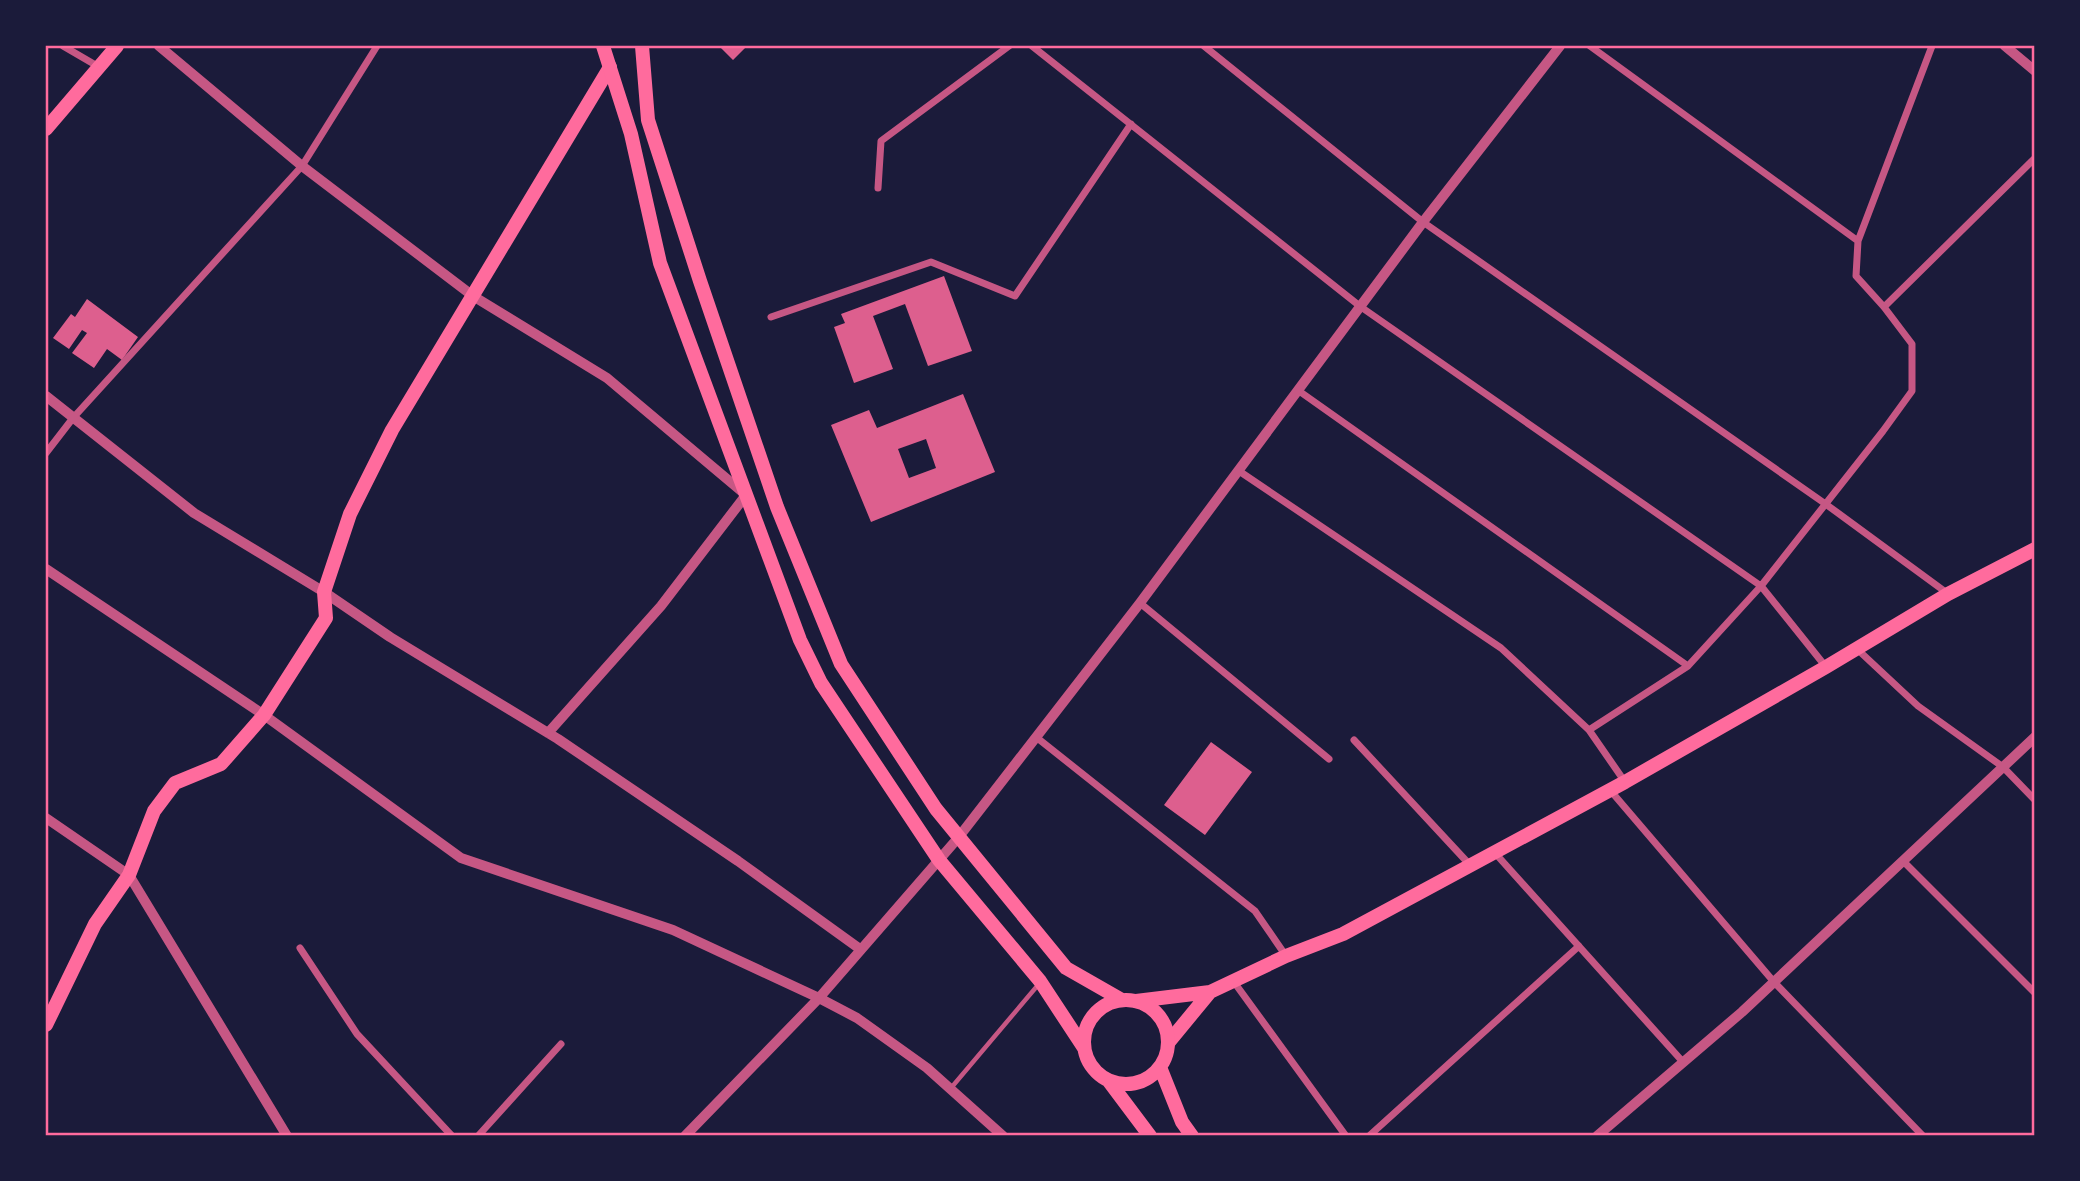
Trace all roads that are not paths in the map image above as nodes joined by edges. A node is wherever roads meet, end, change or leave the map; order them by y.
1 (63, 46) edge
2 (117, 46) edge
3 (159, 46) edge
4 (377, 46) edge
5 (603, 46) edge
6 (642, 46) edge
7 (1009, 46) edge
8 (1032, 46) edge
9 (1205, 46) edge
10 (1560, 46) edge
11 (1590, 46) edge
12 (1932, 46) edge
13 (2005, 46) edge
14 (610, 66) junction
15 (99, 67) junction
16 (2035, 71) edge
17 (1131, 124) junction
18 (46, 129) edge
19 (2035, 158) edge
20 (302, 166) junction
21 (878, 188) dead end
22 (1423, 222) junction
23 (1858, 241) junction
24 (473, 296) junction
25 (1361, 307) junction
26 (1884, 307) junction
27 (771, 317) dead end
28 (1299, 391) junction
29 (46, 396) edge
30 (74, 418) junction
31 (46, 453) edge
32 (1239, 471) junction
33 (746, 495) junction
34 (1827, 505) junction
35 (2035, 548) edge
36 (46, 569) edge
37 (1761, 586) junction
38 (324, 592) junction
39 (1948, 594) junction
40 (1140, 603) junction
41 (1856, 649) junction
42 (1688, 666) junction
43 (1826, 667) junction
44 (264, 715) junction
45 (1589, 730) junction
46 (548, 733) junction
47 (1036, 737) junction
48 (2035, 737) edge
49 (1354, 740) dead end
50 (1329, 760) dead end
51 (2003, 768) junction
52 (1625, 782) junction
53 (1609, 790) junction
54 (2035, 800) edge
55 (46, 818) edge
56 (958, 838) junction
57 (1494, 852) junction
58 (939, 860) junction
59 (1902, 861) junction
60 (1470, 865) junction
61 (129, 875) junction
62 (1578, 946) junction
63 (300, 948) dead end
64 (860, 949) junction
65 (1286, 956) junction
66 (1040, 981) junction
67 (1234, 982) junction
68 (1774, 982) junction
69 (1210, 992) junction
70 (2035, 993) edge
71 (819, 998) junction
72 (1129, 1001) junction
73 (46, 1025) edge
74 (1168, 1043) junction
75 (561, 1044) dead end
76 (1084, 1048) junction
77 (1683, 1062) junction
78 (1160, 1067) junction
79 (1108, 1080) junction
80 (950, 1090) junction
81 (286, 1136) edge
82 (452, 1136) edge
83 (478, 1136) edge
84 (685, 1136) edge
85 (1003, 1136) edge
86 (1150, 1136) edge
87 (1192, 1136) edge
88 (1346, 1136) edge
89 (1369, 1136) edge
90 (1597, 1136) edge
91 (1923, 1136) edge

1 - 15 street
2 - 15 main road
3 - 20 street
4 - 20 street
5 - 14 main road
6 - 56 main road
7 - 21 street
8 - 17 street
9 - 22 street
10 - 22 street
11 - 23 street
12 - 23 street
13 - 16 street
14 - 24 main road
14 - 33 main road
15 - 18 main road
17 - 25 street
17 - 27 street
19 - 26 street
20 - 24 street
20 - 30 street
22 - 25 street
22 - 34 street
23 - 26 street
24 - 33 street
24 - 38 main road
25 - 28 street
25 - 37 street
26 - 34 street
28 - 32 street
28 - 42 street
29 - 30 street
30 - 31 street
30 - 38 street
32 - 40 street
32 - 45 street
33 - 46 street
33 - 58 main road
34 - 37 street
34 - 39 street
35 - 39 main road
36 - 44 street
37 - 42 street
37 - 43 street
38 - 44 main road
38 - 46 street
39 - 41 main road
40 - 47 street
40 - 50 street
41 - 43 main road
41 - 51 street
42 - 45 street
43 - 52 main road
44 - 61 main road
44 - 71 street
45 - 52 street
46 - 64 street
47 - 56 street
47 - 65 street
48 - 51 street
49 - 60 street
51 - 54 street
51 - 59 street
52 - 53 main road
53 - 57 main road
53 - 68 street
55 - 61 street
56 - 58 street
56 - 72 main road
57 - 60 main road
57 - 62 street
58 - 64 street
58 - 66 main road
59 - 68 street
59 - 70 street
60 - 65 main road
61 - 73 main road
61 - 81 street
62 - 77 street
62 - 89 street
63 - 82 street
64 - 71 street
65 - 67 main road
66 - 76 main road
66 - 80 lane
67 - 69 main road
67 - 88 street
68 - 77 street
68 - 91 street
69 - 72 main road
69 - 74 main road
71 - 80 street
71 - 84 street
72 - 74 main road
72 - 76 main road
74 - 78 main road
75 - 83 street
76 - 79 main road
77 - 90 street
78 - 79 main road
78 - 87 main road
79 - 86 main road
80 - 85 street

